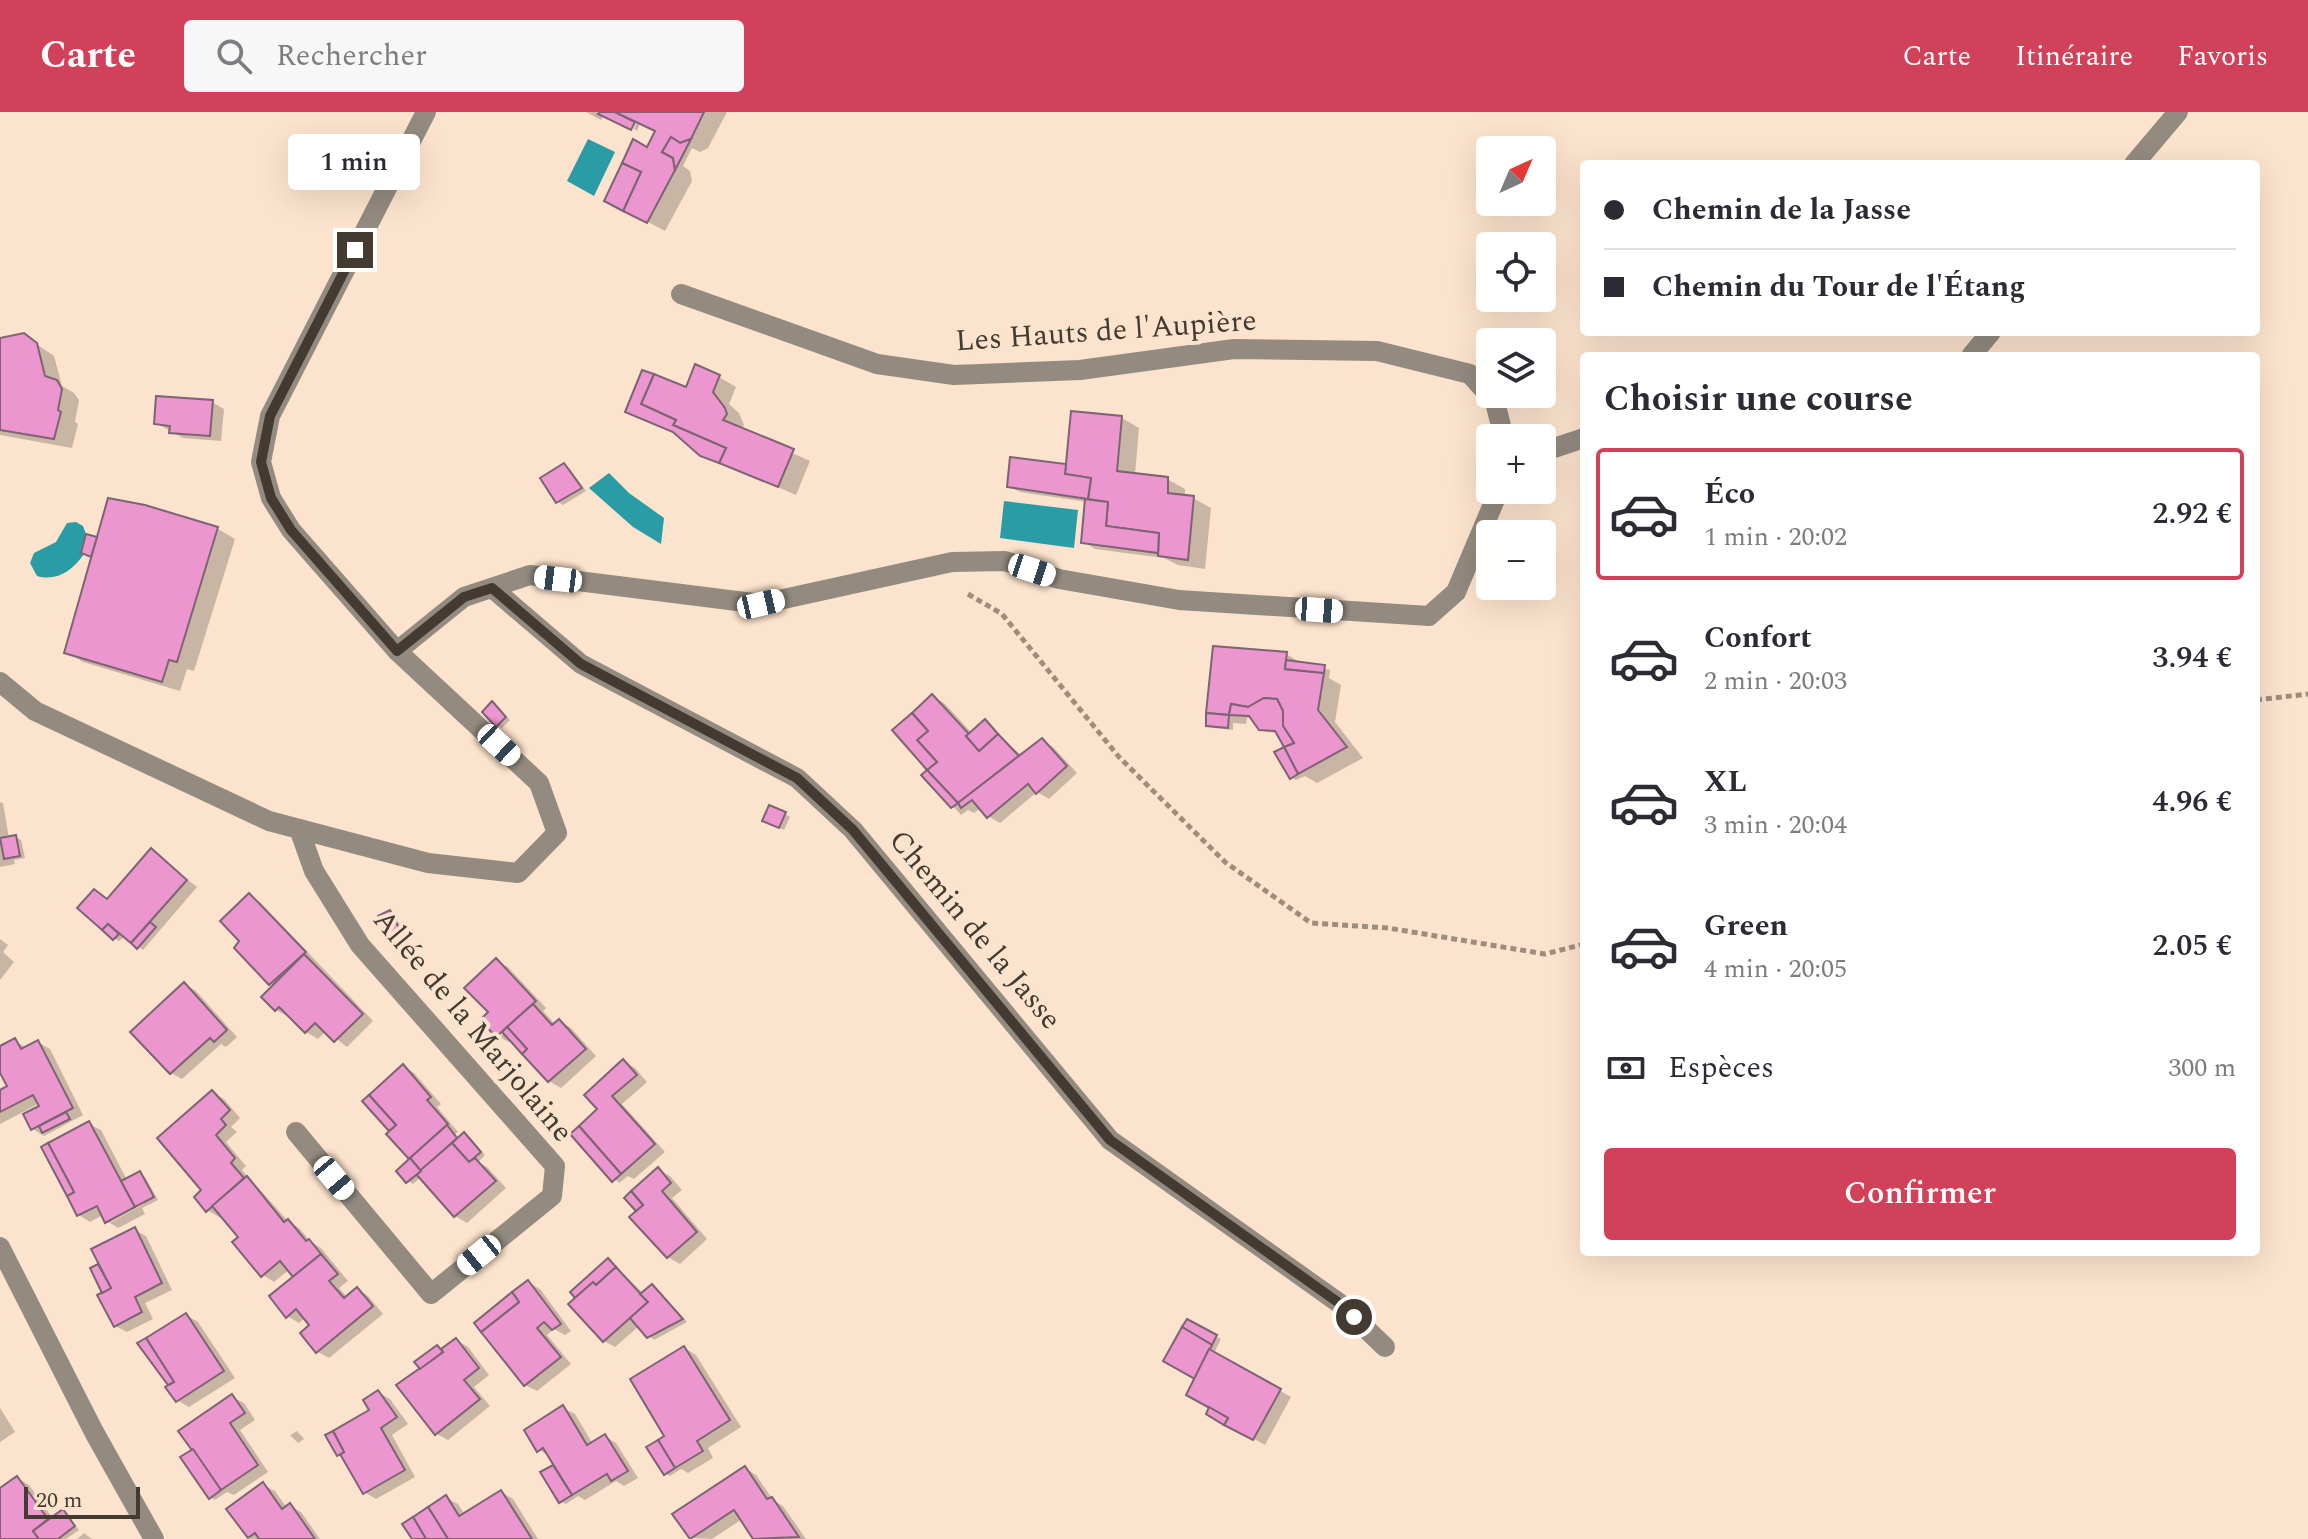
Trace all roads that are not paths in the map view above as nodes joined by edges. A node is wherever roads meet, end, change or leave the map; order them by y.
1 (426, 112) edge
2 (2178, 112) edge
3 (2137, 160) edge
4 (681, 294) dead end
5 (1988, 336) edge
6 (1974, 352) edge
7 (1500, 424) edge
8 (1580, 439) edge
9 (1556, 447) edge
10 (1493, 504) edge
11 (492, 588) junction
12 (397, 651) junction
13 (0, 682) edge
14 (299, 829) junction
15 (296, 1132) dead end
16 (0, 1247) edge
17 (1385, 1347) dead end
18 (154, 1539) edge

1 - 12 street
2 - 3 street
4 - 7 street, Les Hauts de l'Aupière
5 - 6 street
8 - 9 street
10 - 11 street
11 - 12 street
11 - 17 street, Chemin de la Jasse
12 - 14 street
13 - 14 street
14 - 15 street, Allée de la Marjolaine
16 - 18 street

